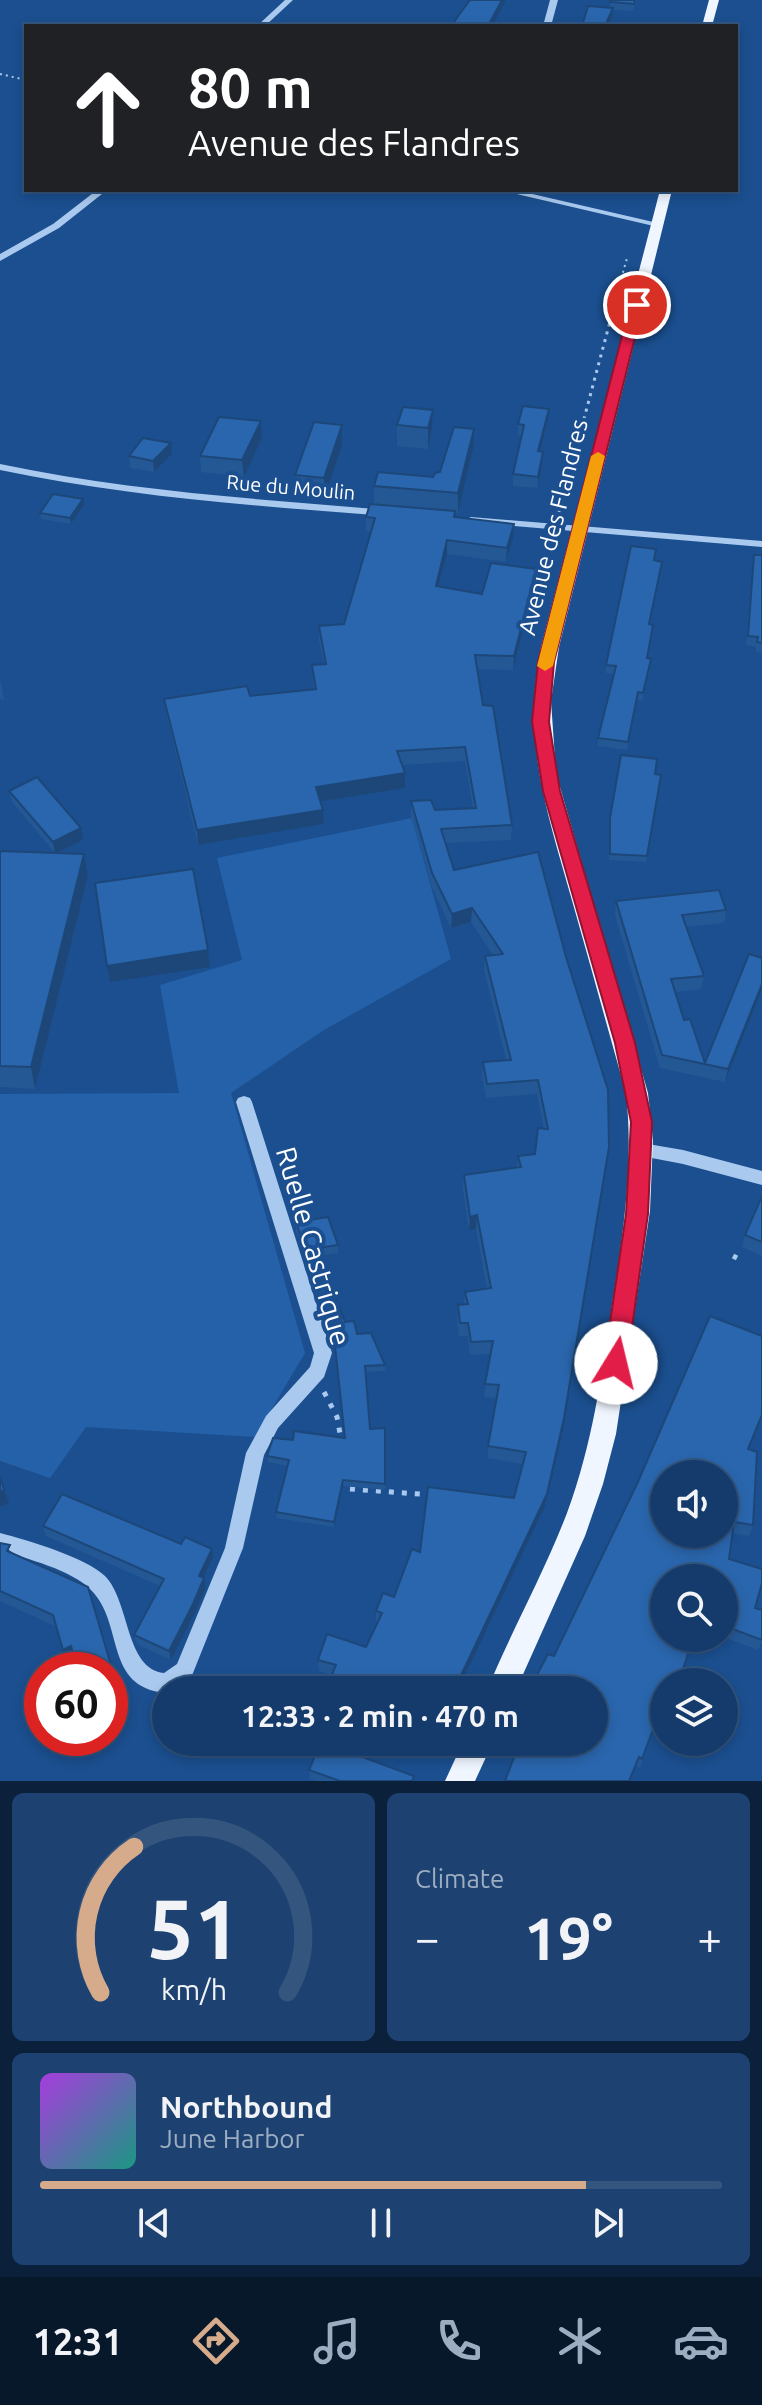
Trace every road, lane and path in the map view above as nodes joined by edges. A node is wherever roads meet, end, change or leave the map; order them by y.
1 (289, 0) edge
2 (554, 0) edge
3 (714, 0) edge
4 (263, 24) edge
5 (548, 24) edge
6 (708, 24) edge
7 (0, 74) edge
8 (24, 80) edge
9 (100, 192) edge
10 (512, 192) edge
11 (666, 192) edge
12 (638, 221) junction
13 (658, 224) junction
14 (0, 258) edge
15 (0, 467) edge
16 (404, 514) edge
17 (465, 519) edge
18 (556, 527) junction
19 (580, 529) junction
20 (762, 544) edge
21 (244, 1102) dead end
22 (642, 1150) junction
23 (762, 1178) edge
24 (314, 1376) junction
25 (341, 1440) edge
26 (336, 1472) edge
27 (436, 1496) edge
28 (0, 1542) edge
29 (507, 1676) edge
30 (472, 1756) edge
31 (460, 1781) edge

1 - 4 street
2 - 5 street
3 - 6 main road
7 - 8 path
9 - 14 street
10 - 12 street
11 - 13 main road, Avenue des Flandres
12 - 13 street
12 - 18 path
13 - 19 main road, Avenue des Flandres
15 - 16 street, Rue du Moulin
17 - 18 street
18 - 19 street
19 - 20 street
19 - 22 main road, Avenue des Flandres
21 - 24 street, Ruelle Castrique
22 - 23 street
22 - 29 main road, Avenue des Flandres
24 - 25 path, Ruelle Castrique
24 - 28 street
26 - 27 path
30 - 31 main road

